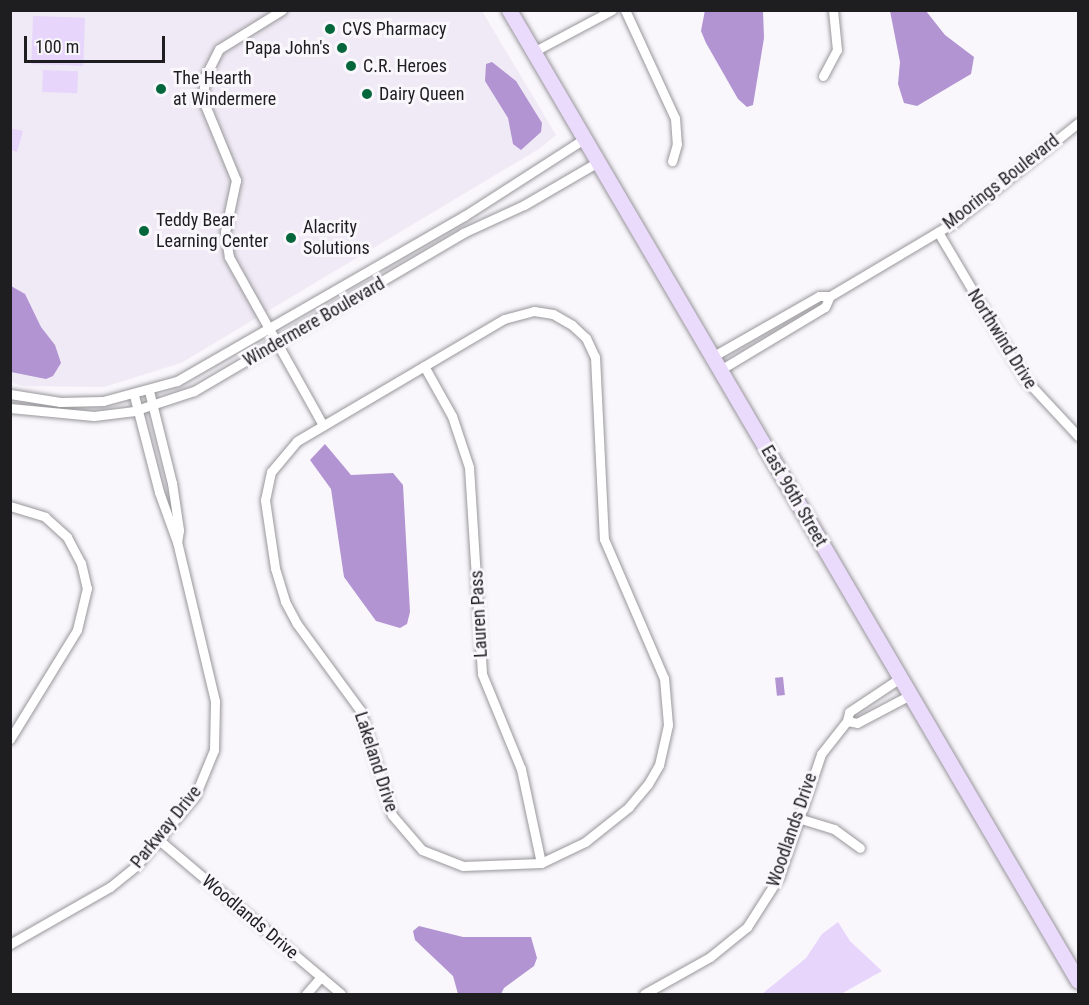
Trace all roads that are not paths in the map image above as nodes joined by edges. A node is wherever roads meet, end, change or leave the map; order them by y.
1 (282, 10) edge
2 (509, 10) edge
3 (612, 10) edge
4 (625, 10) edge
5 (833, 10) edge
6 (533, 52) junction
7 (823, 76) dead end
8 (1078, 123) edge
9 (584, 139) junction
10 (672, 160) dead end
11 (597, 162) junction
12 (938, 232) junction
13 (830, 296) junction
14 (269, 331) junction
15 (276, 344) junction
16 (716, 363) junction
17 (424, 366) junction
18 (149, 392) junction
19 (10, 394) edge
20 (134, 395) junction
21 (153, 406) junction
22 (10, 408) edge
23 (138, 410) junction
24 (323, 425) junction
25 (1078, 436) edge
26 (10, 506) edge
27 (177, 542) junction
28 (900, 678) junction
29 (910, 695) junction
30 (847, 721) junction
31 (10, 739) edge
32 (798, 818) junction
33 (159, 840) junction
34 (860, 848) dead end
35 (541, 863) junction
36 (10, 944) edge
37 (321, 977) junction
38 (1078, 981) edge
39 (306, 994) edge
40 (341, 994) edge
41 (644, 994) edge

1 - 14 street
2 - 6 main road, East 96th Street
3 - 6 street
4 - 10 street
5 - 7 street
6 - 9 main road, East 96th Street
8 - 12 street, Moorings Boulevard
9 - 11 main road, East 96th Street
9 - 14 street, Windermere Boulevard
11 - 15 street, Windermere Boulevard
11 - 16 main road, East 96th Street
12 - 13 street, Moorings Boulevard
12 - 25 street, Northwind Drive
13 - 16 street, Moorings Boulevard
13 - 16 street, Moorings Boulevard
14 - 15 street
14 - 18 street, Windermere Boulevard
15 - 21 street, Windermere Boulevard
15 - 24 street
16 - 28 main road, East 96th Street
17 - 24 street, Lakeland Drive
17 - 35 street, Lauren Pass
17 - 35 street, Lakeland Drive
18 - 20 street, Windermere Boulevard
18 - 21 street, Parkway Drive
19 - 20 street, Windermere Boulevard
20 - 23 street, Parkway Drive
21 - 23 street, Windermere Boulevard
21 - 27 street, Parkway Drive
22 - 23 street, Windermere Boulevard
23 - 27 street, Parkway Drive
24 - 35 street, Lakeland Drive
26 - 31 street
27 - 33 street, Parkway Drive
28 - 29 main road, East 96th Street
28 - 30 street, Woodlands Drive
29 - 30 street
29 - 38 main road, East 96th Street
30 - 32 street, Woodlands Drive
32 - 34 street
32 - 41 street, Woodlands Drive
33 - 36 street, Parkway Drive
33 - 37 street, Woodlands Drive
37 - 39 street
37 - 40 street, Woodlands Drive

